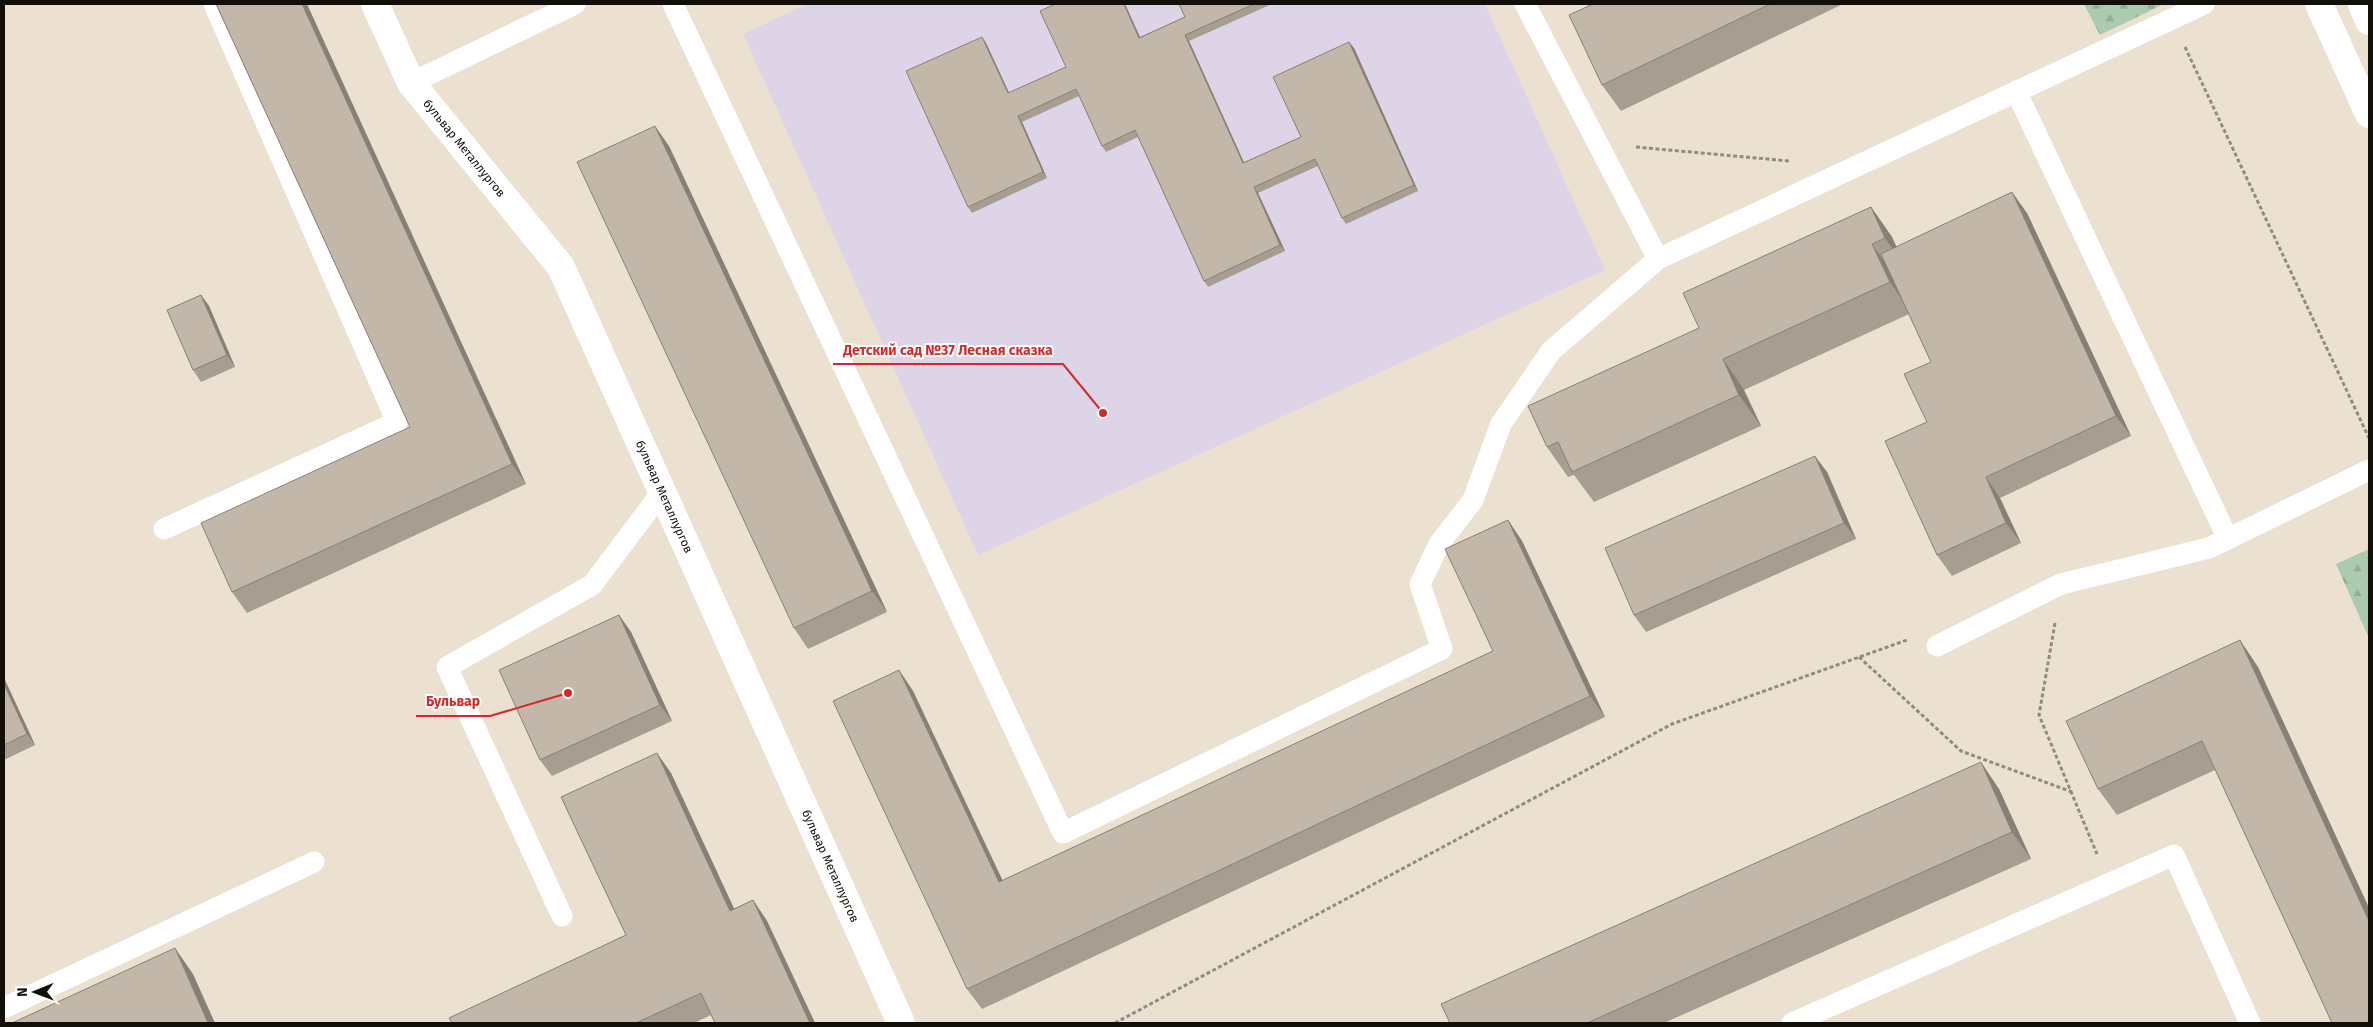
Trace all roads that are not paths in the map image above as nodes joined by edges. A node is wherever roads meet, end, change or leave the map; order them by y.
1 (214, 4) edge
2 (375, 4) edge
3 (575, 4) edge
4 (673, 4) edge
5 (1525, 4) edge
6 (2204, 4) edge
7 (2319, 4) edge
8 (2362, 4) edge
9 (2369, 20) edge
10 (411, 83) junction
11 (2016, 91) junction
12 (2369, 114) edge
13 (1658, 259) junction
14 (2369, 470) edge
15 (662, 492) junction
16 (164, 529) dead end
17 (2228, 539) junction
18 (1937, 646) dead end
19 (314, 862) dead end
20 (562, 916) dead end
21 (4, 1008) edge
22 (901, 1023) edge
23 (1792, 1023) edge
24 (2250, 1023) edge

1 - 16 lane
2 - 10 street, бульвар Металлургов
3 - 10 lane
4 - 13 lane
5 - 13 lane
6 - 11 lane
7 - 12 street
8 - 9 street
10 - 15 street, бульвар Металлургов
11 - 13 lane
11 - 17 lane
14 - 17 lane
15 - 20 lane
15 - 22 street, бульвар Металлургов
17 - 18 lane
19 - 21 lane
23 - 24 lane

